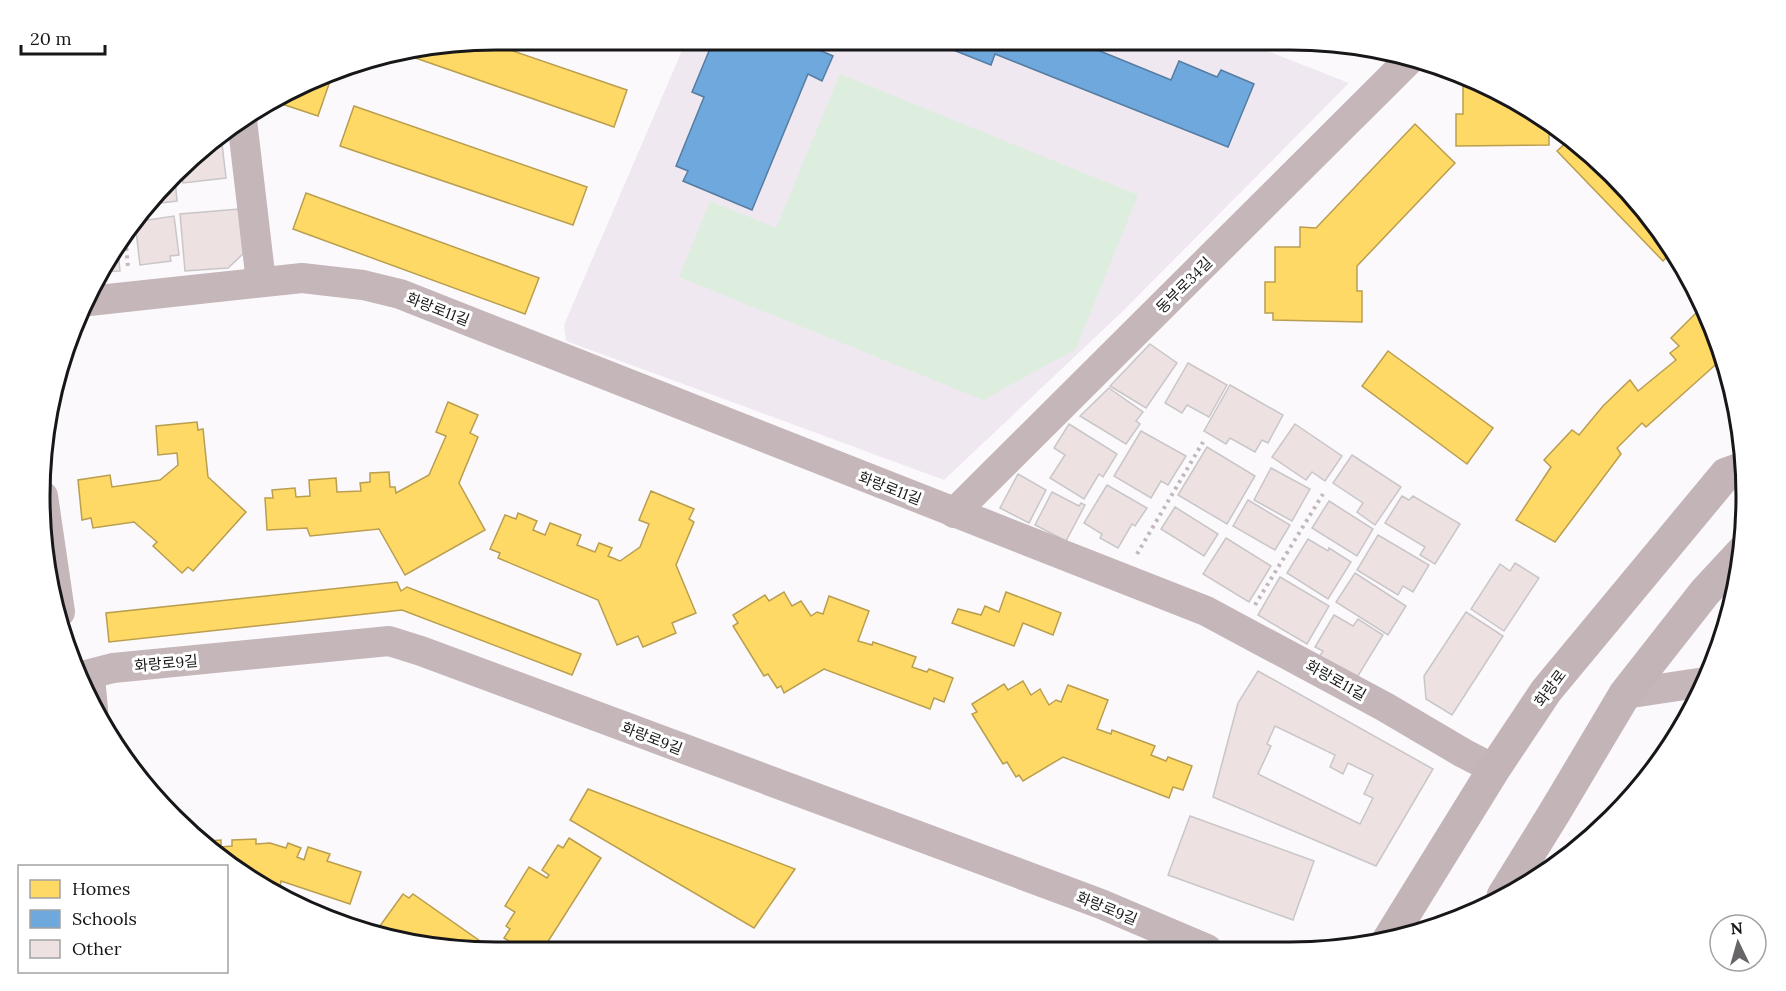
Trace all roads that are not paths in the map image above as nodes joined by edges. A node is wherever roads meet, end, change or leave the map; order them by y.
1 (1404, 65) edge
2 (243, 129) edge
3 (261, 282) junction
4 (93, 301) edge
5 (1736, 470) edge
6 (954, 513) junction
7 (1731, 564) edge
8 (88, 674) edge
9 (1695, 683) edge
10 (1625, 694) junction
11 (1494, 769) junction
12 (1510, 884) edge
13 (1395, 929) edge
14 (1191, 942) edge

1 - 6 street, 동부로34길
2 - 3 street
3 - 4 street, 화랑로11길
3 - 6 street, 화랑로11길
5 - 11 main road, 화랑로
6 - 11 street, 화랑로11길
7 - 10 main road
8 - 14 street, 화랑로9길
9 - 10 street
10 - 12 main road
11 - 13 main road, 화랑로

